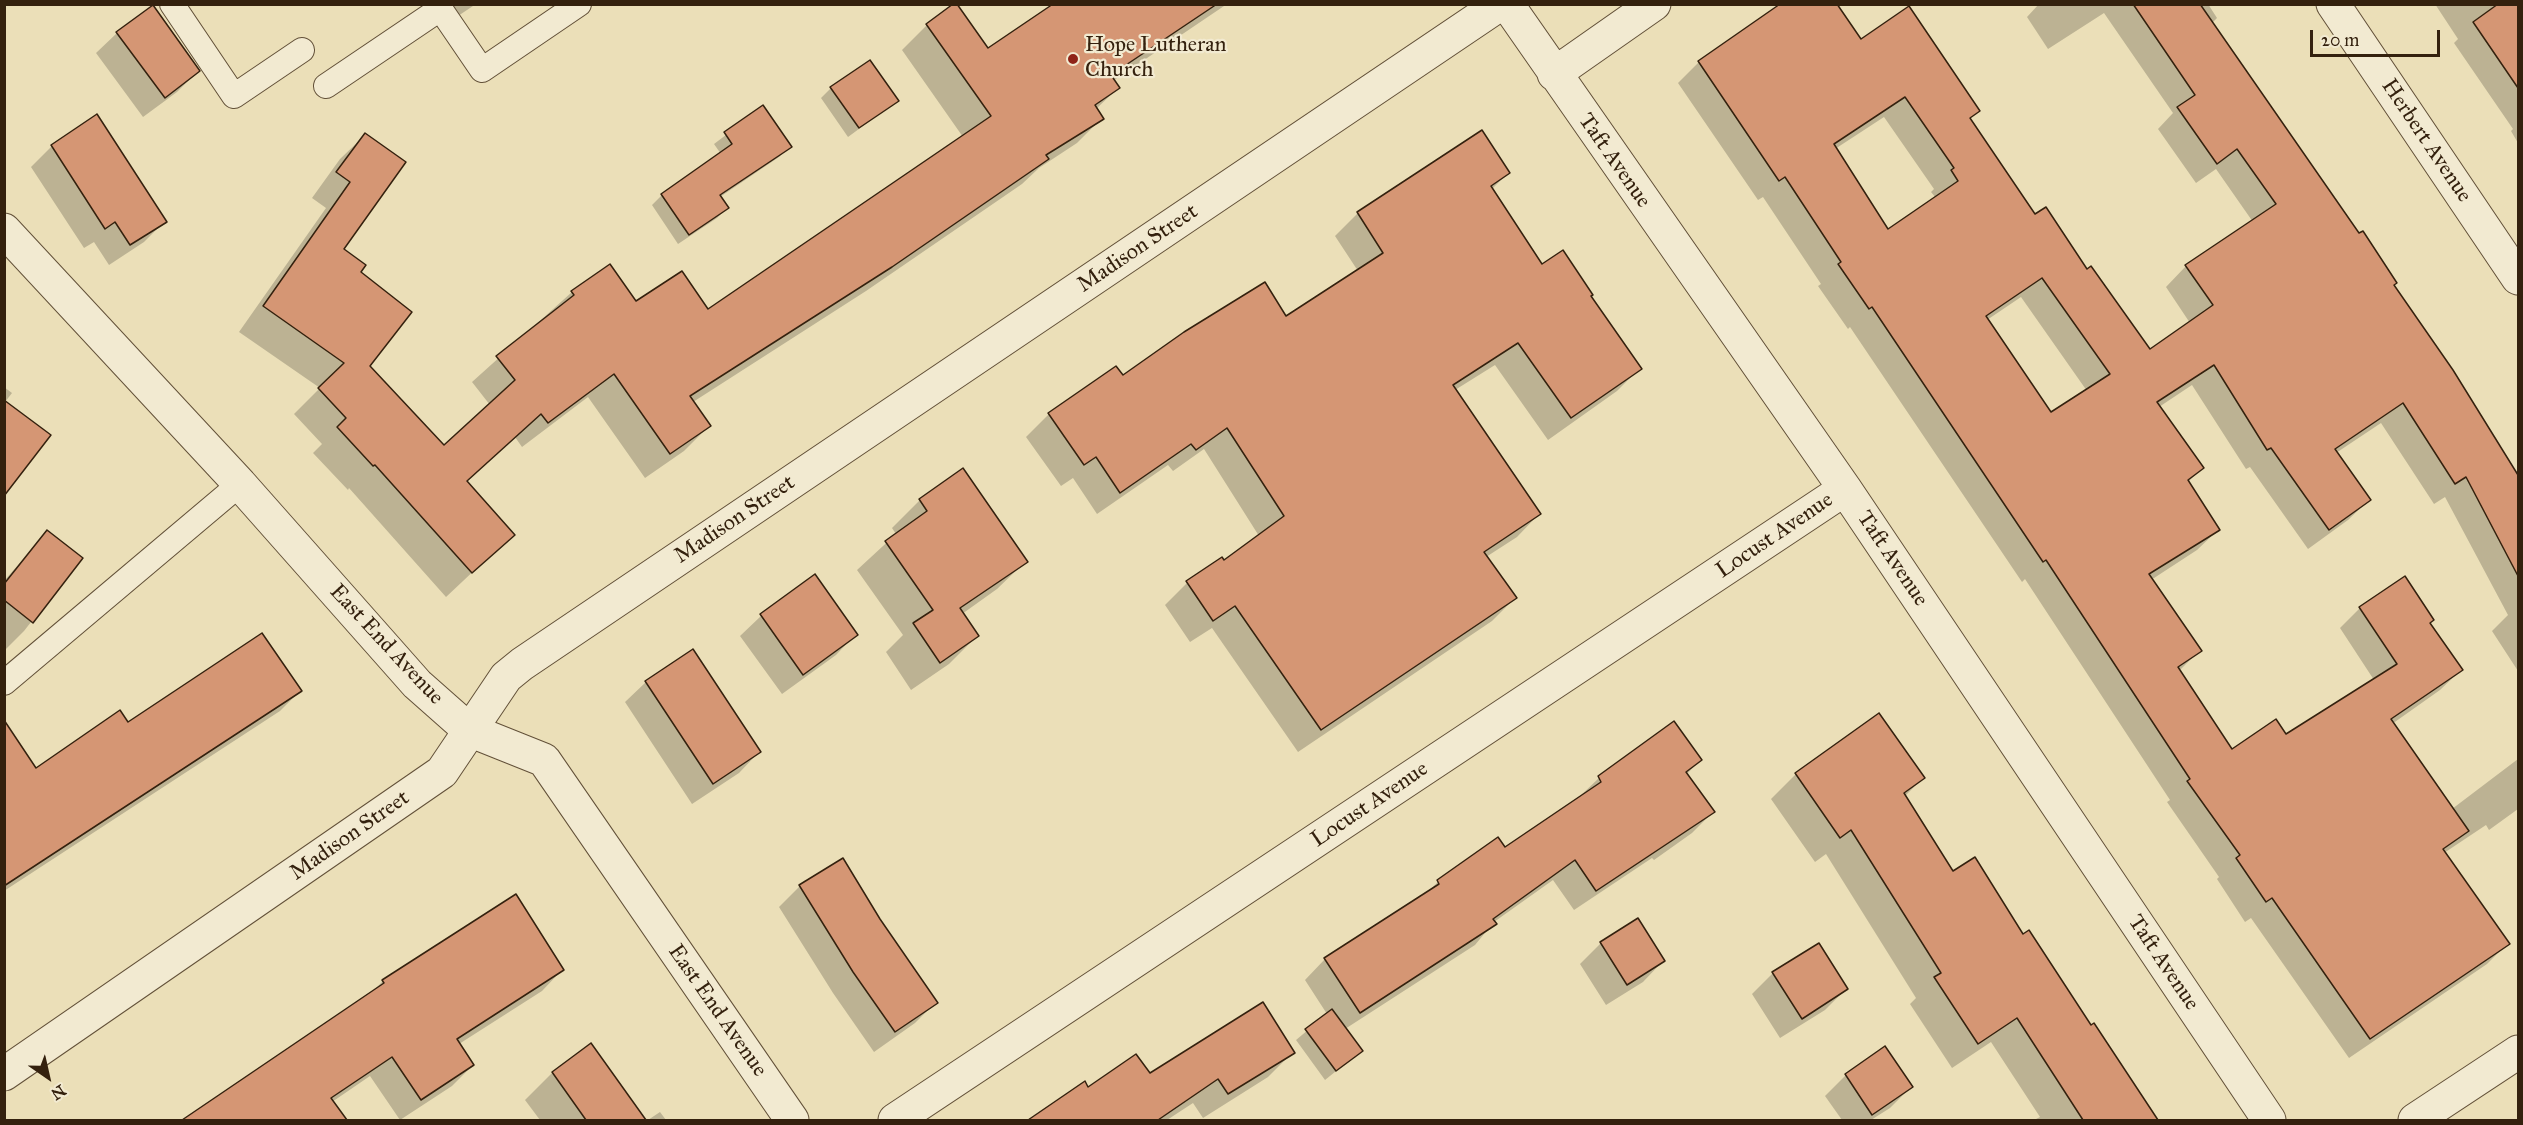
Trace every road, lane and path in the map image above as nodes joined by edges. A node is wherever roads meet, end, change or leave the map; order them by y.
1 (172, 4) edge
2 (579, 4) edge
3 (1500, 4) edge
4 (1507, 4) edge
5 (1654, 4) edge
6 (2333, 4) edge
7 (439, 7) edge
8 (302, 50) dead end
9 (1554, 74) junction
10 (326, 86) dead end
11 (4, 230) edge
12 (2518, 279) edge
13 (240, 484) junction
14 (1845, 489) junction
15 (4, 683) edge
16 (469, 730) junction
17 (2518, 1052) edge
18 (4, 1074) edge
19 (792, 1120) edge
20 (895, 1120) edge
21 (2269, 1120) edge
22 (2415, 1120) edge

1 - 8 lane
2 - 7 lane
3 - 16 street, Madison Street
4 - 9 street, Taft Avenue
5 - 9 street
6 - 12 street, Herbert Avenue
7 - 10 lane
9 - 14 street, Taft Avenue
11 - 13 street, East End Avenue
13 - 15 lane
13 - 16 street, East End Avenue
14 - 20 street, Locust Avenue
14 - 21 street, Taft Avenue
16 - 18 street, Madison Street
16 - 19 street, East End Avenue
17 - 22 street

